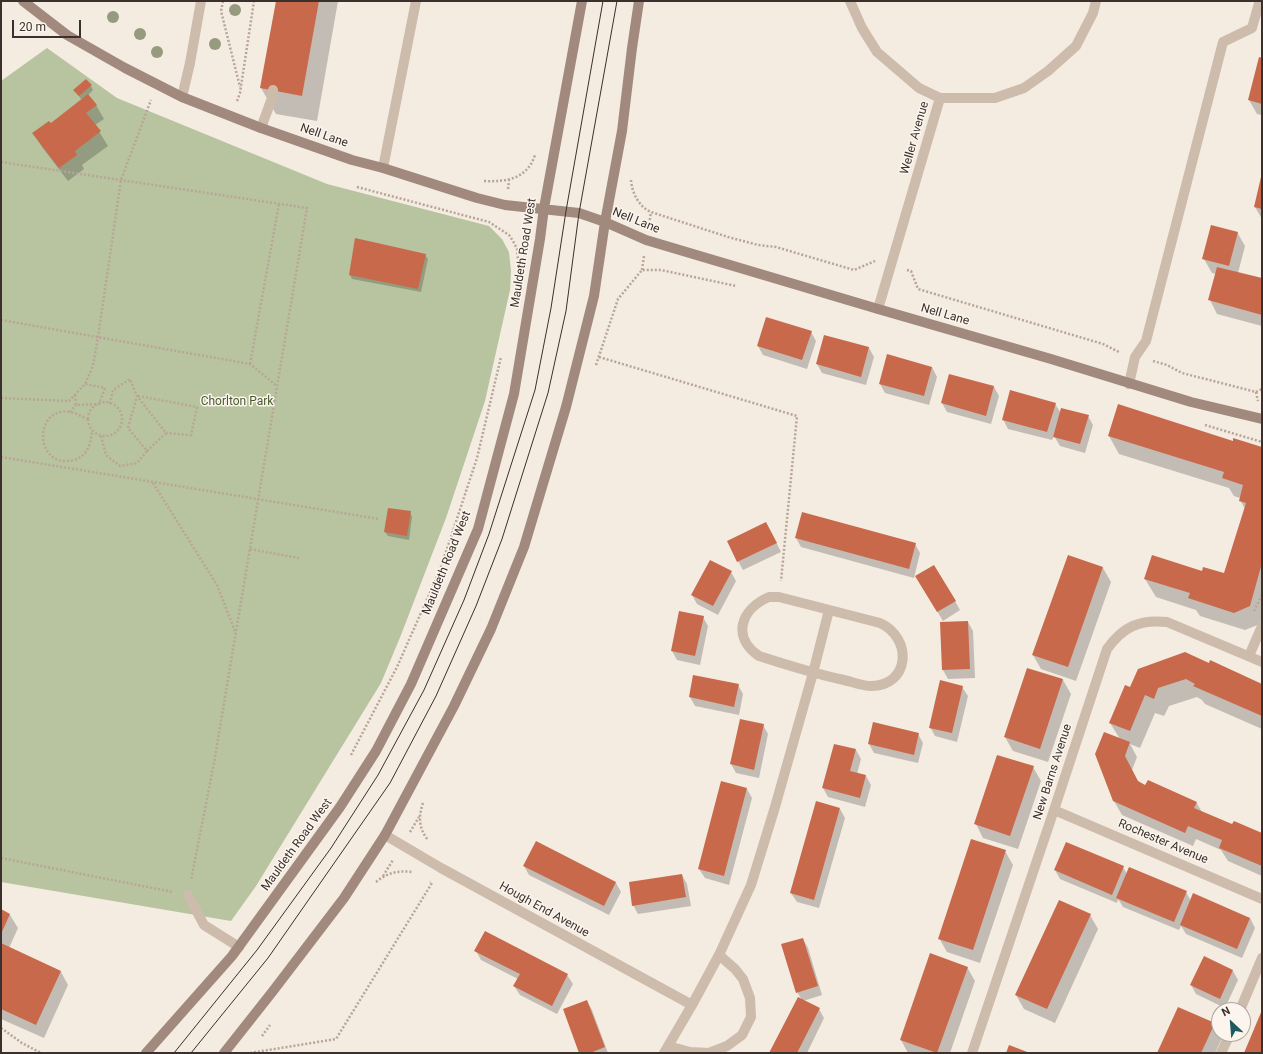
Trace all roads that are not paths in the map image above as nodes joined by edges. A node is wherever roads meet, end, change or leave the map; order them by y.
1 (23, 1) edge
2 (201, 1) edge
3 (416, 1) edge
4 (582, 1) edge
5 (639, 1) edge
6 (850, 1) edge
7 (1096, 1) edge
8 (1259, 3) dead end
9 (273, 90) dead end
10 (182, 97) junction
11 (940, 98) junction
12 (261, 128) junction
13 (384, 168) junction
14 (544, 208) junction
15 (605, 222) junction
16 (878, 309) junction
17 (1129, 384) junction
18 (1262, 419) edge
19 (829, 610) junction
20 (1262, 626) edge
21 (1249, 656) junction
22 (1262, 662) edge
23 (813, 673) junction
24 (1054, 810) junction
25 (385, 835) junction
26 (188, 895) road end
27 (1262, 899) edge
28 (239, 947) junction
29 (719, 955) junction
30 (1262, 958) edge
31 (1243, 1002) edge
32 (692, 1005) junction
33 (1226, 1042) edge
34 (666, 1049) edge
35 (146, 1053) edge
36 (224, 1053) edge
37 (972, 1053) edge
38 (1221, 1053) edge

1 - 10 street, Nell Lane
2 - 10 street
3 - 13 street
4 - 14 street, Mauldeth Road West
5 - 15 street
6 - 11 street
7 - 11 street, Weller Avenue
8 - 17 street
9 - 12 street
10 - 12 street, Nell Lane
11 - 16 street, Weller Avenue
12 - 13 street, Nell Lane
13 - 14 street, Nell Lane
14 - 15 street, Nell Lane
14 - 28 street, Mauldeth Road West
15 - 16 street, Nell Lane
15 - 25 street
16 - 17 street, Nell Lane
17 - 18 street, Nell Lane
19 - 23 street
19 - 23 street
19 - 23 street
20 - 21 street
21 - 22 street, New Barns Avenue
21 - 24 street, New Barns Avenue
23 - 29 street
24 - 27 street, Rochester Avenue
24 - 37 street, New Barns Avenue
25 - 32 street, Hough End Avenue
25 - 36 street
26 - 28 street
28 - 35 street, Mauldeth Road West
29 - 32 street
29 - 34 street
30 - 31 street
32 - 34 street
33 - 38 street

